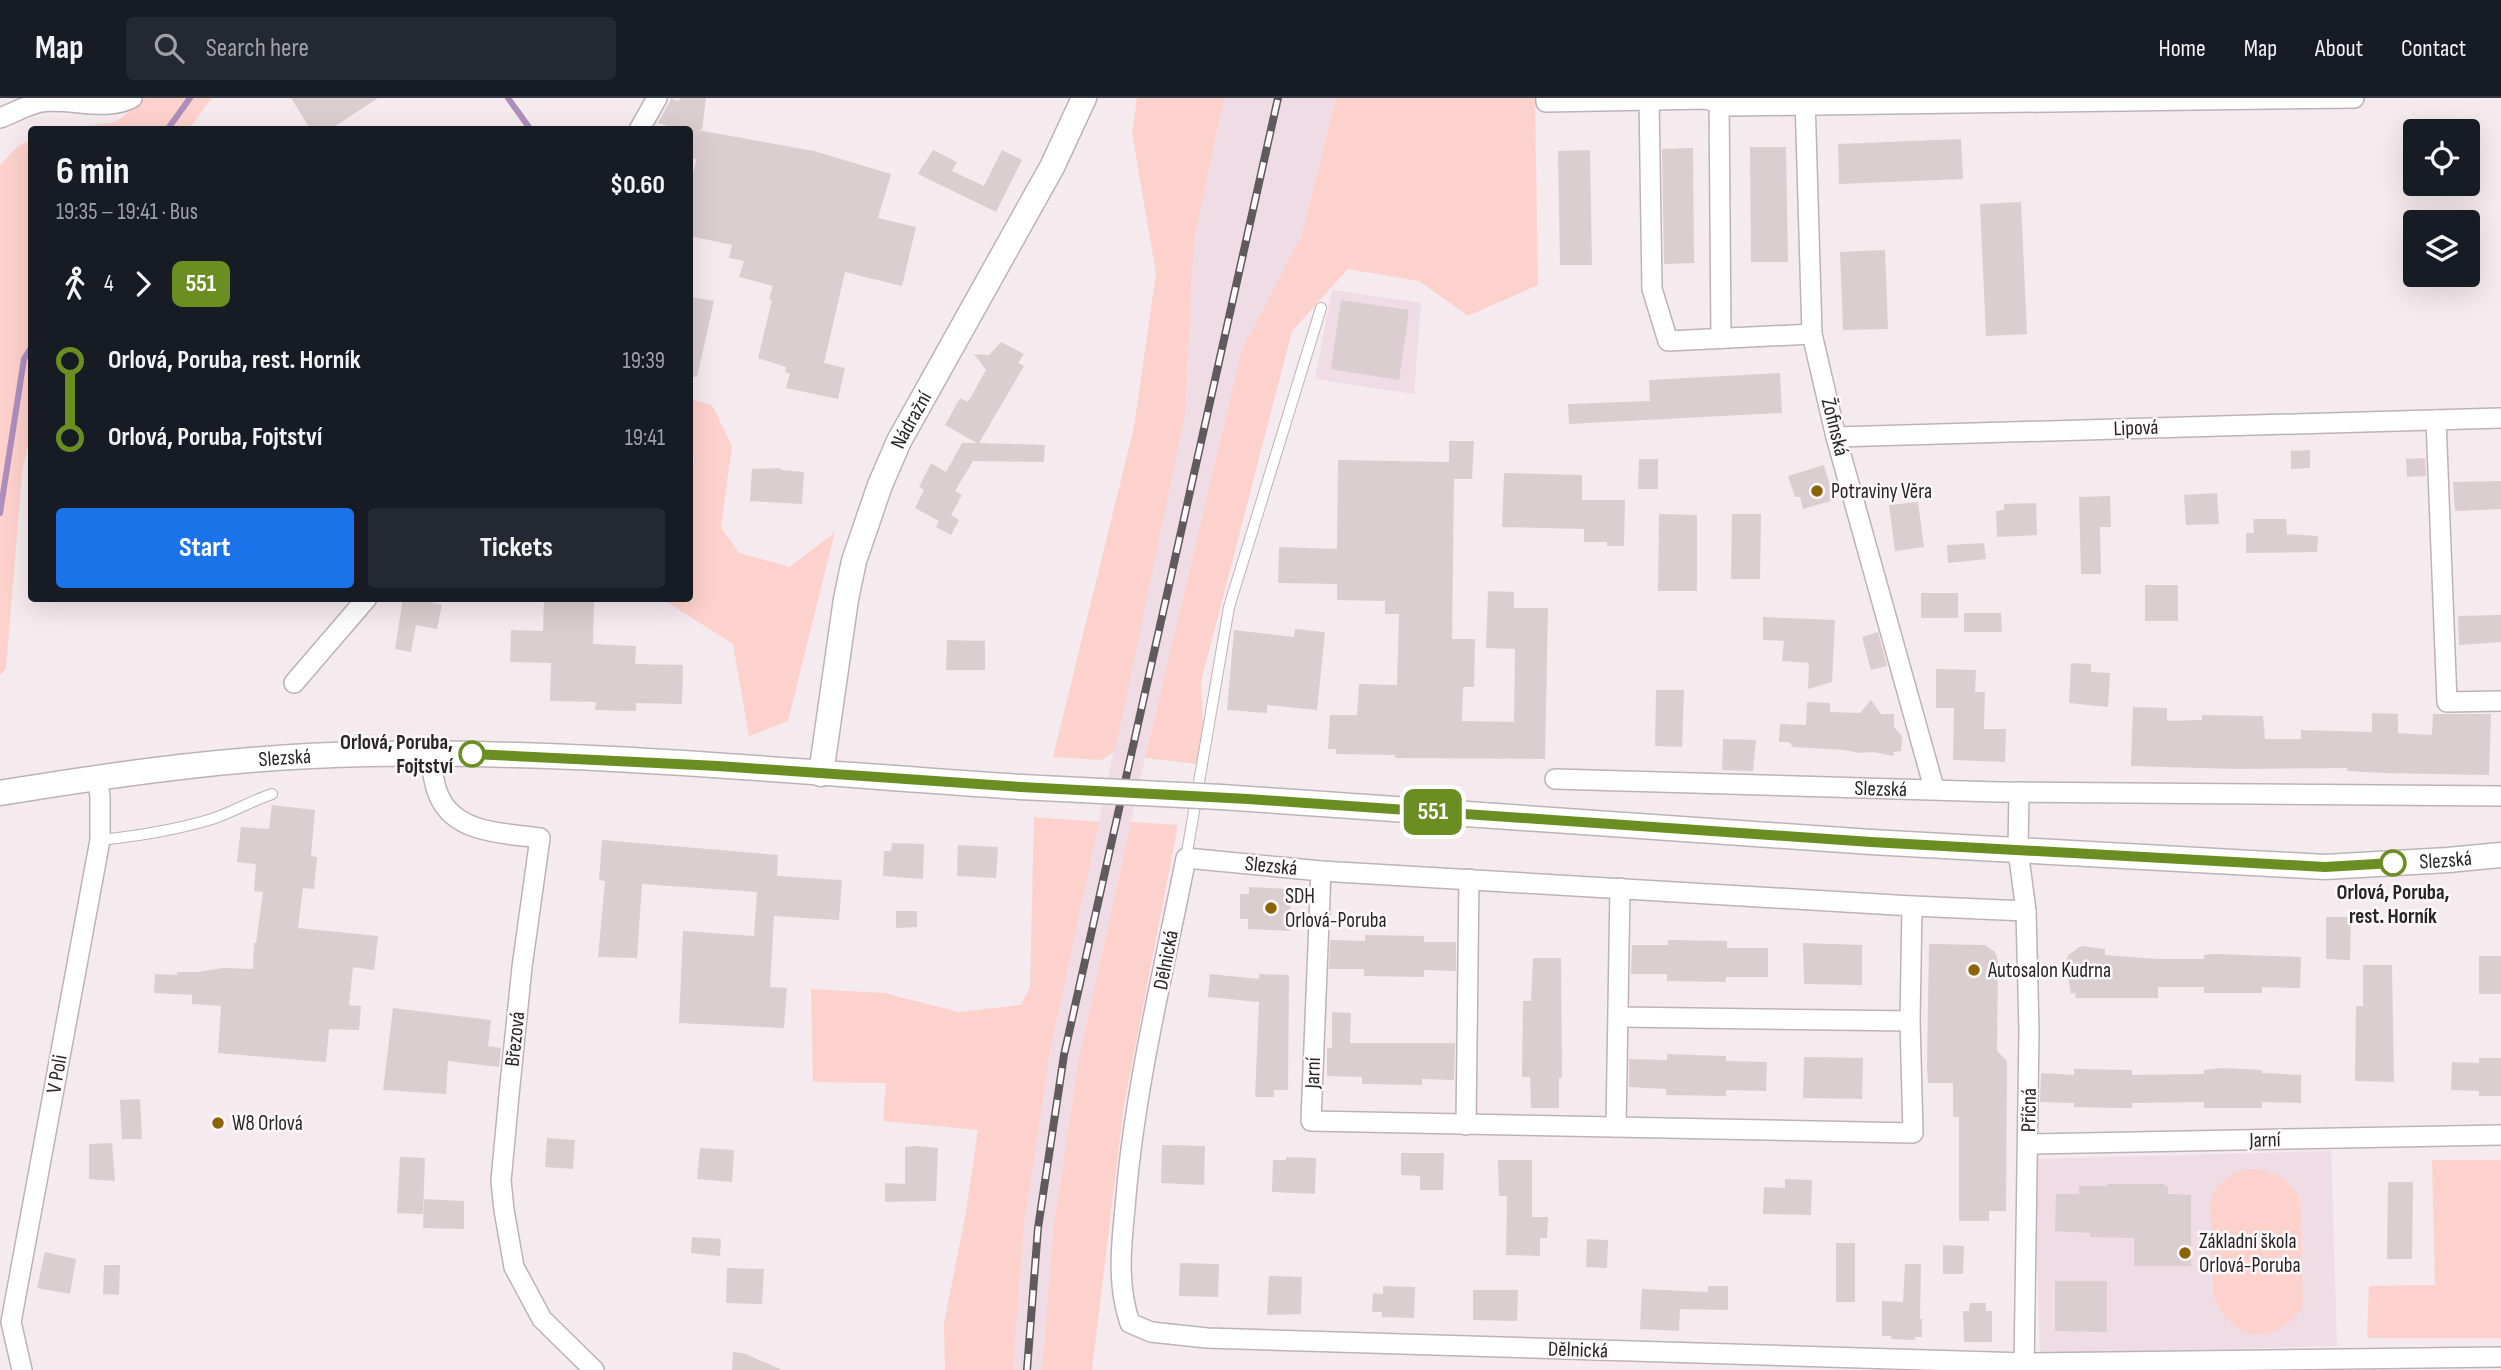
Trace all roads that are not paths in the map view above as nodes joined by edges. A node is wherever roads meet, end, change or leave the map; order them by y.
1 (132, 98) edge
2 (657, 98) edge
3 (1084, 98) edge
4 (1546, 98) edge
5 (2354, 98) edge
6 (1649, 99) edge
7 (1719, 100) edge
8 (1805, 102) edge
9 (0, 118) edge
10 (641, 126) edge
11 (1321, 308) dead end
12 (1812, 334) junction
13 (1721, 338) junction
14 (2501, 418) edge
15 (2436, 420) junction
16 (1836, 437) junction
17 (364, 602) edge
18 (293, 683) dead end
19 (2501, 701) edge
20 (430, 754) junction
21 (821, 774) junction
22 (96, 777) junction
23 (1555, 779) dead end
24 (1934, 788) junction
25 (2019, 792) junction
26 (0, 793) edge
27 (272, 794) dead end
28 (2501, 796) edge
29 (100, 840) junction
30 (2018, 849) junction
31 (2501, 855) edge
32 (1186, 858) junction
33 (1321, 871) junction
34 (1469, 879) junction
35 (1620, 888) junction
36 (1912, 906) junction
37 (2026, 911) junction
38 (1619, 1017) junction
39 (1910, 1021) junction
40 (1466, 1125) junction
41 (1616, 1127) junction
42 (2501, 1135) edge
43 (2028, 1144) junction
44 (2501, 1357) edge
45 (2025, 1367) edge
46 (22, 1370) edge
47 (594, 1370) edge

1 - 9 street
2 - 10 street
3 - 21 street, Nádražní
4 - 6 street
5 - 8 street
6 - 7 street
6 - 13 street
7 - 8 street
7 - 13 street
8 - 12 street, Žofinská
11 - 32 lane
12 - 13 street
12 - 16 street, Žofinská
14 - 15 street, Lipová
15 - 16 street, Lipová
15 - 19 street
16 - 24 street, Žofinská
17 - 18 street
20 - 21 street, Slezská
20 - 22 street, Slezská
20 - 47 street, Březová
21 - 30 street, Slezská, bridge
22 - 26 street, Slezská
22 - 29 street, V Poli
23 - 24 street, Slezská
24 - 25 street, Slezská
25 - 28 street, Slezská
25 - 30 street, Příčná
27 - 29 lane
29 - 46 street, V Poli
30 - 31 street, Slezská
30 - 37 street, Příčná
32 - 33 street, Slezská
32 - 45 street, Dělnická
33 - 34 street, Slezská
33 - 40 street, Jarní
34 - 35 street, Slezská
34 - 40 street
35 - 36 street, Slezská
35 - 38 street
36 - 37 street, Slezská
36 - 39 street
37 - 43 street, Příčná
38 - 39 street
38 - 41 street
39 - 41 street, Jarní
40 - 41 street, Jarní
42 - 43 street, Jarní
43 - 45 street, Příčná
44 - 45 street, Dělnická

